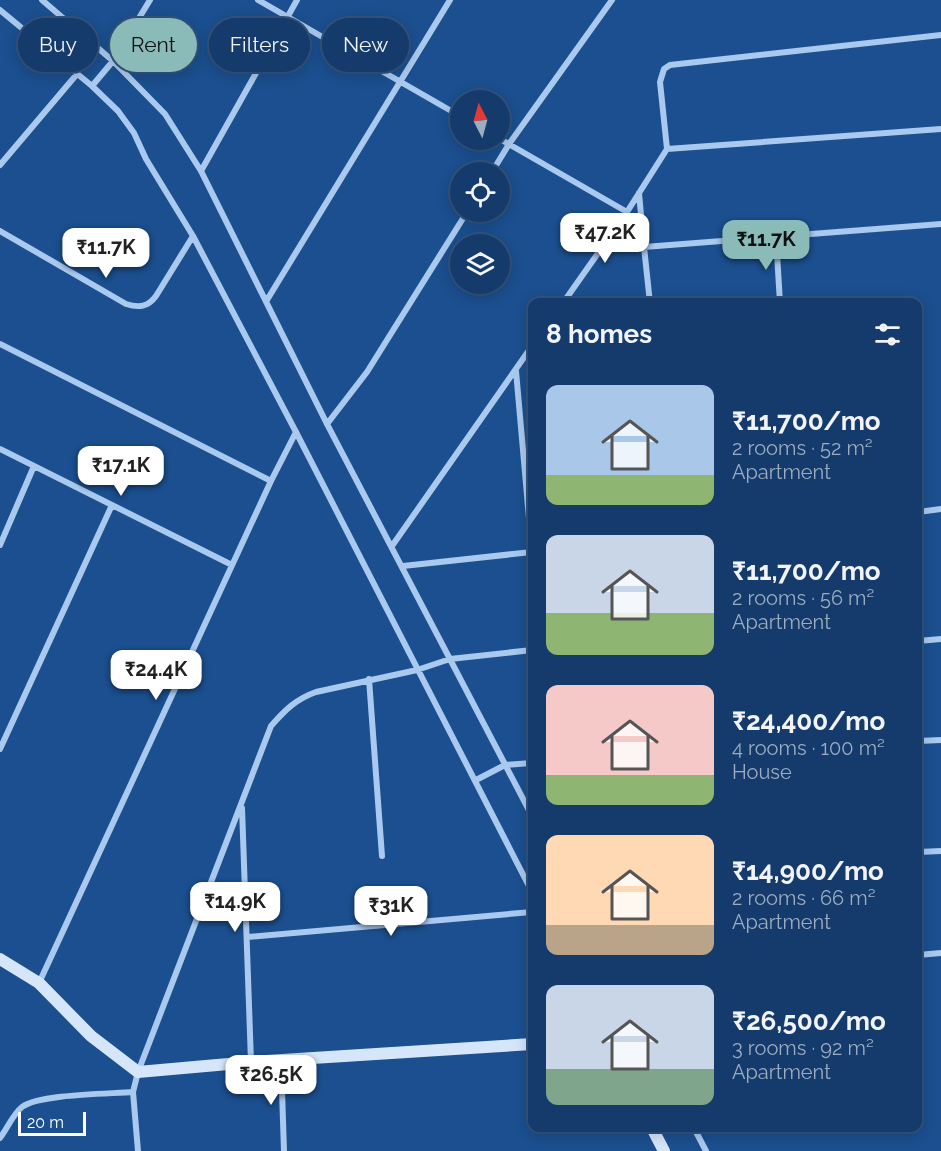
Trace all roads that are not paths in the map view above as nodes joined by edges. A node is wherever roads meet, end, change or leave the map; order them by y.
1 (42, 0) edge
2 (150, 0) edge
3 (258, 0) edge
4 (297, 0) edge
5 (450, 0) edge
6 (612, 0) edge
7 (0, 10) edge
8 (288, 17) junction
9 (139, 18) edge
10 (941, 35) edge
11 (110, 58) edge
12 (110, 65) edge
13 (124, 72) edge
14 (77, 74) junction
15 (401, 82) junction
16 (92, 86) junction
17 (450, 110) edge
18 (941, 129) edge
19 (510, 143) edge
20 (510, 145) edge
21 (667, 149) junction
22 (0, 165) edge
23 (201, 171) junction
24 (639, 193) junction
25 (627, 212) junction
26 (461, 222) edge
27 (941, 224) edge
28 (0, 231) edge
29 (193, 236) junction
30 (776, 237) junction
31 (644, 247) junction
32 (567, 298) edge
33 (649, 298) edge
34 (780, 298) edge
35 (267, 300) junction
36 (0, 344) edge
37 (528, 352) edge
38 (516, 370) junction
39 (327, 424) junction
40 (296, 432) junction
41 (0, 449) edge
42 (34, 466) junction
43 (271, 481) junction
44 (112, 505) junction
45 (528, 506) edge
46 (941, 509) edge
47 (922, 511) edge
48 (0, 545) edge
49 (392, 546) junction
50 (528, 552) edge
51 (232, 566) junction
52 (403, 566) junction
53 (941, 639) edge
54 (922, 641) edge
55 (528, 650) edge
56 (450, 659) junction
57 (420, 669) junction
58 (369, 679) junction
59 (941, 740) edge
60 (922, 741) edge
61 (0, 749) edge
62 (528, 763) edge
63 (505, 765) junction
64 (476, 780) junction
65 (242, 805) junction
66 (528, 808) edge
67 (941, 851) edge
68 (922, 852) edge
69 (382, 856) dead end
70 (528, 884) edge
71 (528, 912) edge
72 (248, 937) junction
73 (941, 953) edge
74 (922, 955) edge
75 (0, 959) edge
76 (39, 983) junction
77 (528, 1044) edge
78 (281, 1059) junction
79 (250, 1062) junction
80 (138, 1072) junction
81 (133, 1092) junction
82 (654, 1132) edge
83 (696, 1132) edge
84 (0, 1138) edge
85 (138, 1151) edge
86 (284, 1151) edge
87 (664, 1151) edge
88 (706, 1151) edge

1 - 11 street
2 - 9 street
3 - 8 street
4 - 8 street
5 - 15 street
6 - 19 street
7 - 14 street
8 - 15 street
8 - 23 street
10 - 21 street
12 - 16 street
13 - 23 street
14 - 16 street
14 - 22 street
15 - 17 street
15 - 35 street
16 - 29 street
18 - 21 street
20 - 25 street
21 - 24 street
23 - 35 street
24 - 25 street
24 - 31 street
25 - 32 street
26 - 39 street
27 - 30 street
28 - 29 street
29 - 40 street
30 - 31 street
30 - 34 street
31 - 33 street
35 - 39 street
36 - 43 street
37 - 38 street
38 - 45 street
38 - 49 street
39 - 49 street
40 - 43 street
40 - 57 street
41 - 42 street
42 - 44 street
42 - 48 street
43 - 51 street
44 - 51 street
44 - 61 street
46 - 47 street
49 - 52 street
50 - 52 street
51 - 76 street
52 - 56 street
53 - 54 street
55 - 56 street
56 - 57 street
56 - 63 street
57 - 58 street
57 - 64 street
58 - 65 street
58 - 69 street
59 - 60 street
62 - 63 street
63 - 64 street
63 - 66 street
64 - 70 street
65 - 72 street
65 - 80 street
67 - 68 street
71 - 72 street
72 - 79 street
73 - 74 street
75 - 76 street
76 - 80 street
77 - 78 street
78 - 79 street
78 - 86 street
79 - 80 street
80 - 81 street
81 - 84 street
81 - 85 street
82 - 87 street
83 - 88 street

